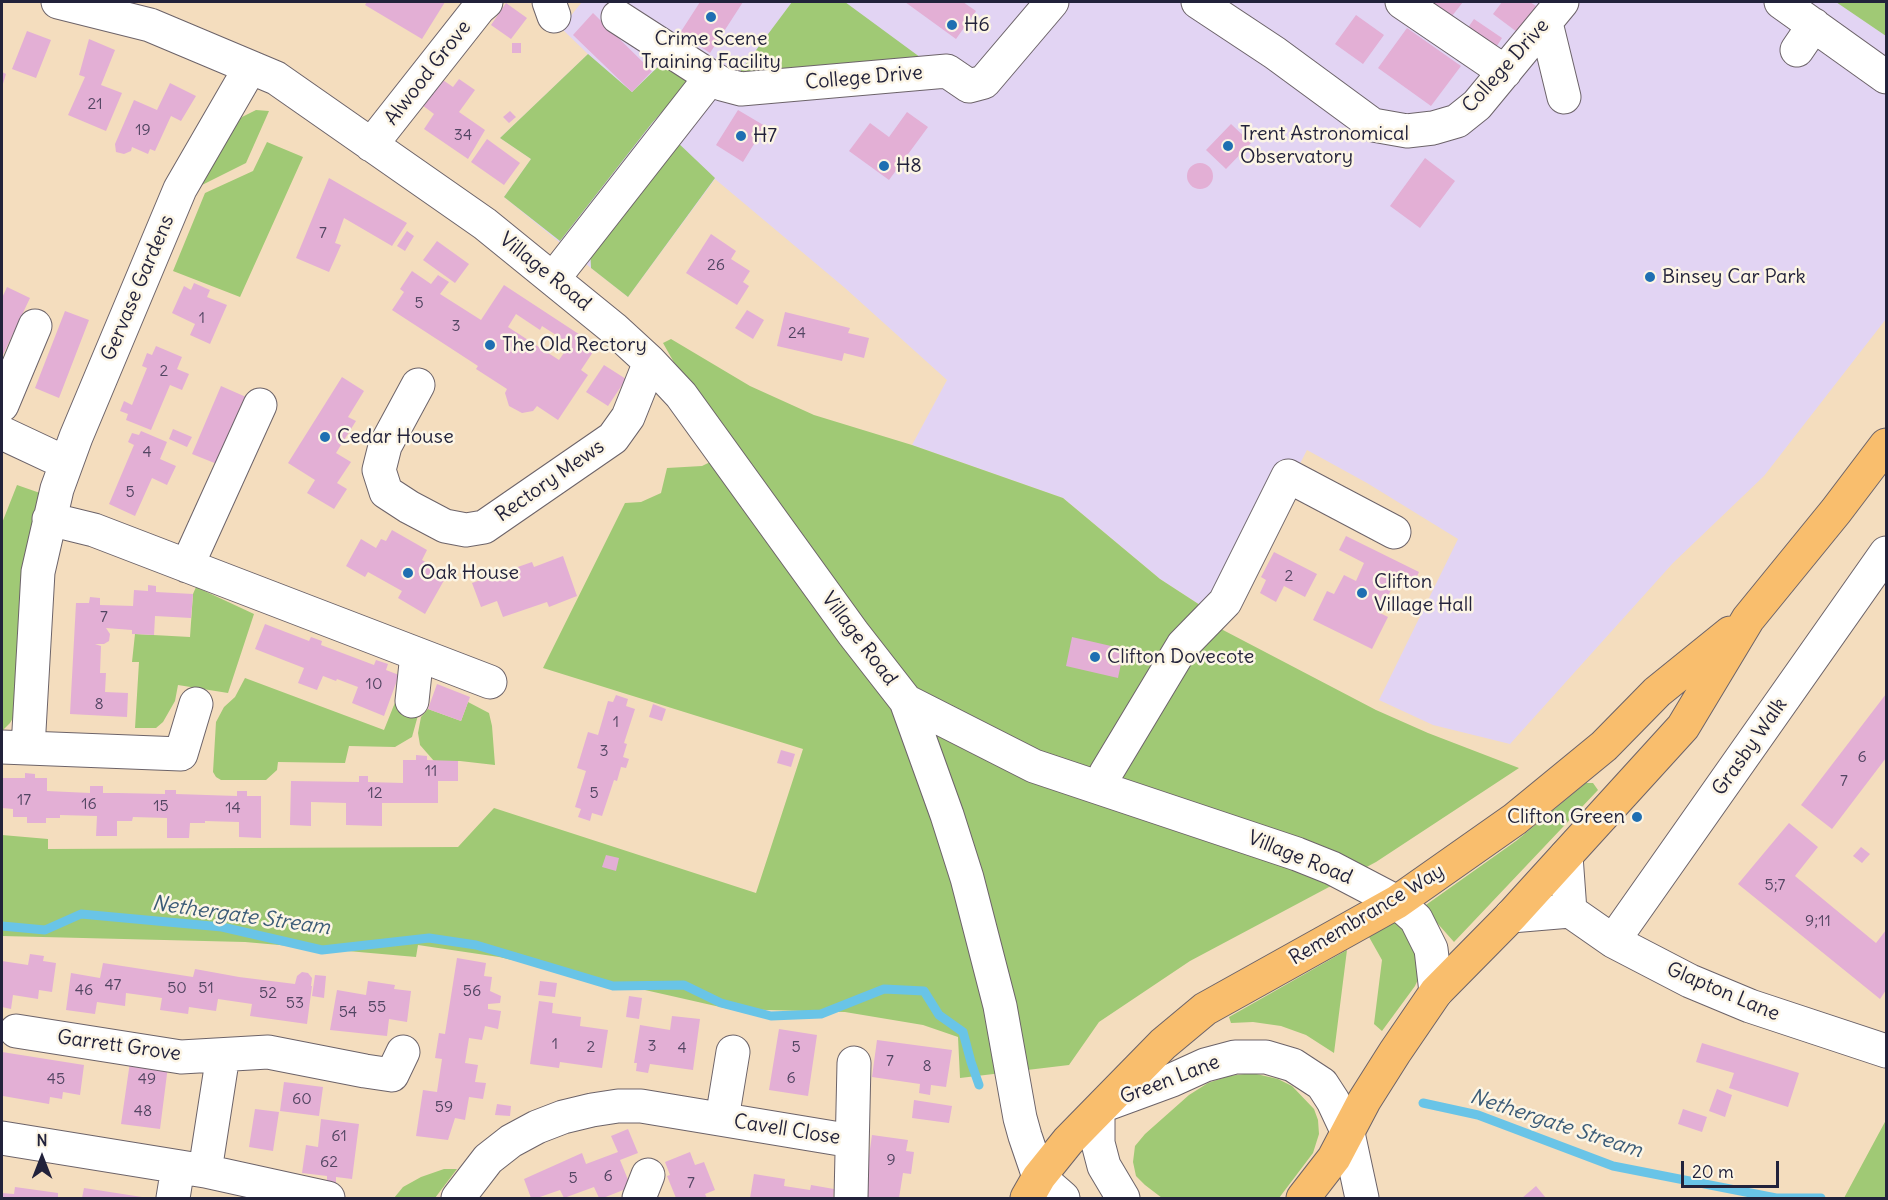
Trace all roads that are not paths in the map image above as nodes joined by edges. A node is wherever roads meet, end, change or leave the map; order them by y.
1 (58, 2) edge
2 (486, 2) edge
3 (1052, 2) edge
4 (1198, 2) edge
5 (1402, 2) edge
6 (1781, 2) edge
7 (1554, 12) edge
8 (150, 13) edge
9 (618, 17) dead end
10 (250, 68) junction
11 (1505, 72) junction
12 (711, 77) junction
13 (1887, 77) edge
14 (1564, 97) dead end
15 (371, 145) junction
16 (553, 279) junction
17 (36, 326) dead end
18 (651, 363) junction
19 (418, 385) dead end
20 (2, 405) edge
21 (260, 405) dead end
22 (2, 434) edge
23 (1887, 445) edge
24 (66, 463) junction
25 (49, 519) junction
26 (1394, 532) dead end
27 (1887, 553) edge
28 (187, 566) junction
29 (1748, 619) junction
30 (417, 654) junction
31 (490, 682) dead end
32 (412, 701) dead end
33 (906, 701) junction
34 (196, 704) dead end
35 (15, 747) edge
36 (1100, 787) junction
37 (1566, 856) junction
38 (1397, 902) junction
39 (1570, 911) junction
40 (1511, 916) junction
41 (1613, 941) junction
42 (1436, 992) junction
43 (16, 1031) dead end
44 (1887, 1051) edge
45 (403, 1052) dead end
46 (733, 1052) dead end
47 (223, 1055) junction
48 (854, 1063) dead end
49 (1101, 1108) junction
50 (722, 1119) junction
51 (1348, 1133) junction
52 (2, 1138) edge
53 (852, 1141) junction
54 (191, 1169) junction
55 (1033, 1188) edge
56 (173, 1198) edge
57 (328, 1198) edge
58 (458, 1198) edge
59 (851, 1198) edge
60 (1063, 1198) edge
61 (1123, 1198) edge
62 (1303, 1198) edge
63 (1362, 1198) edge

1 - 8 street, Village Road
2 - 15 street, Alwood Grove
3 - 12 street, College Drive
4 - 11 street, College Drive
5 - 11 street
6 - 13 street
7 - 11 street, College Drive
7 - 14 street
8 - 10 street, Village Road
9 - 12 street, College Drive
10 - 15 street, Village Road
10 - 24 street, Gervase Gardens
12 - 16 street
15 - 16 street, Village Road
16 - 18 street, Village Road
17 - 20 street
18 - 19 street, Rectory Mews
18 - 33 street, Village Road
21 - 28 street
22 - 24 street
23 - 29 highway, Remembrance Way
24 - 25 street, Gervase Gardens
25 - 28 street
25 - 35 street, Gervase Gardens
26 - 36 street
27 - 41 street, Grasby Walk
28 - 30 street
29 - 37 highway, Remembrance Way
29 - 38 highway, Remembrance Way
30 - 31 street
30 - 32 street
33 - 36 street, Village Road
33 - 55 street, Village Road
34 - 35 street, Gervase Gardens
36 - 38 street, Village Road
37 - 39 street
37 - 40 highway, Remembrance Way
38 - 42 street, Village Road
38 - 49 highway, Remembrance Way
39 - 40 street
39 - 41 street, Glapton Lane
40 - 42 highway, Remembrance Way
41 - 44 street, Glapton Lane
42 - 51 highway, Remembrance Way
43 - 47 street, Garrett Grove
45 - 47 street, Garrett Grove
46 - 50 street, Cavell Close
47 - 54 street
48 - 53 street, Cavell Close
49 - 51 street, Green Lane
49 - 55 highway, Remembrance Way
49 - 61 street, Green Lane
50 - 53 street, Cavell Close
50 - 58 street, Cavell Close
51 - 62 highway, Remembrance Way
51 - 63 street, Green Lane
52 - 54 street
53 - 59 street, Cavell Close
54 - 56 street
54 - 57 street
55 - 60 street

